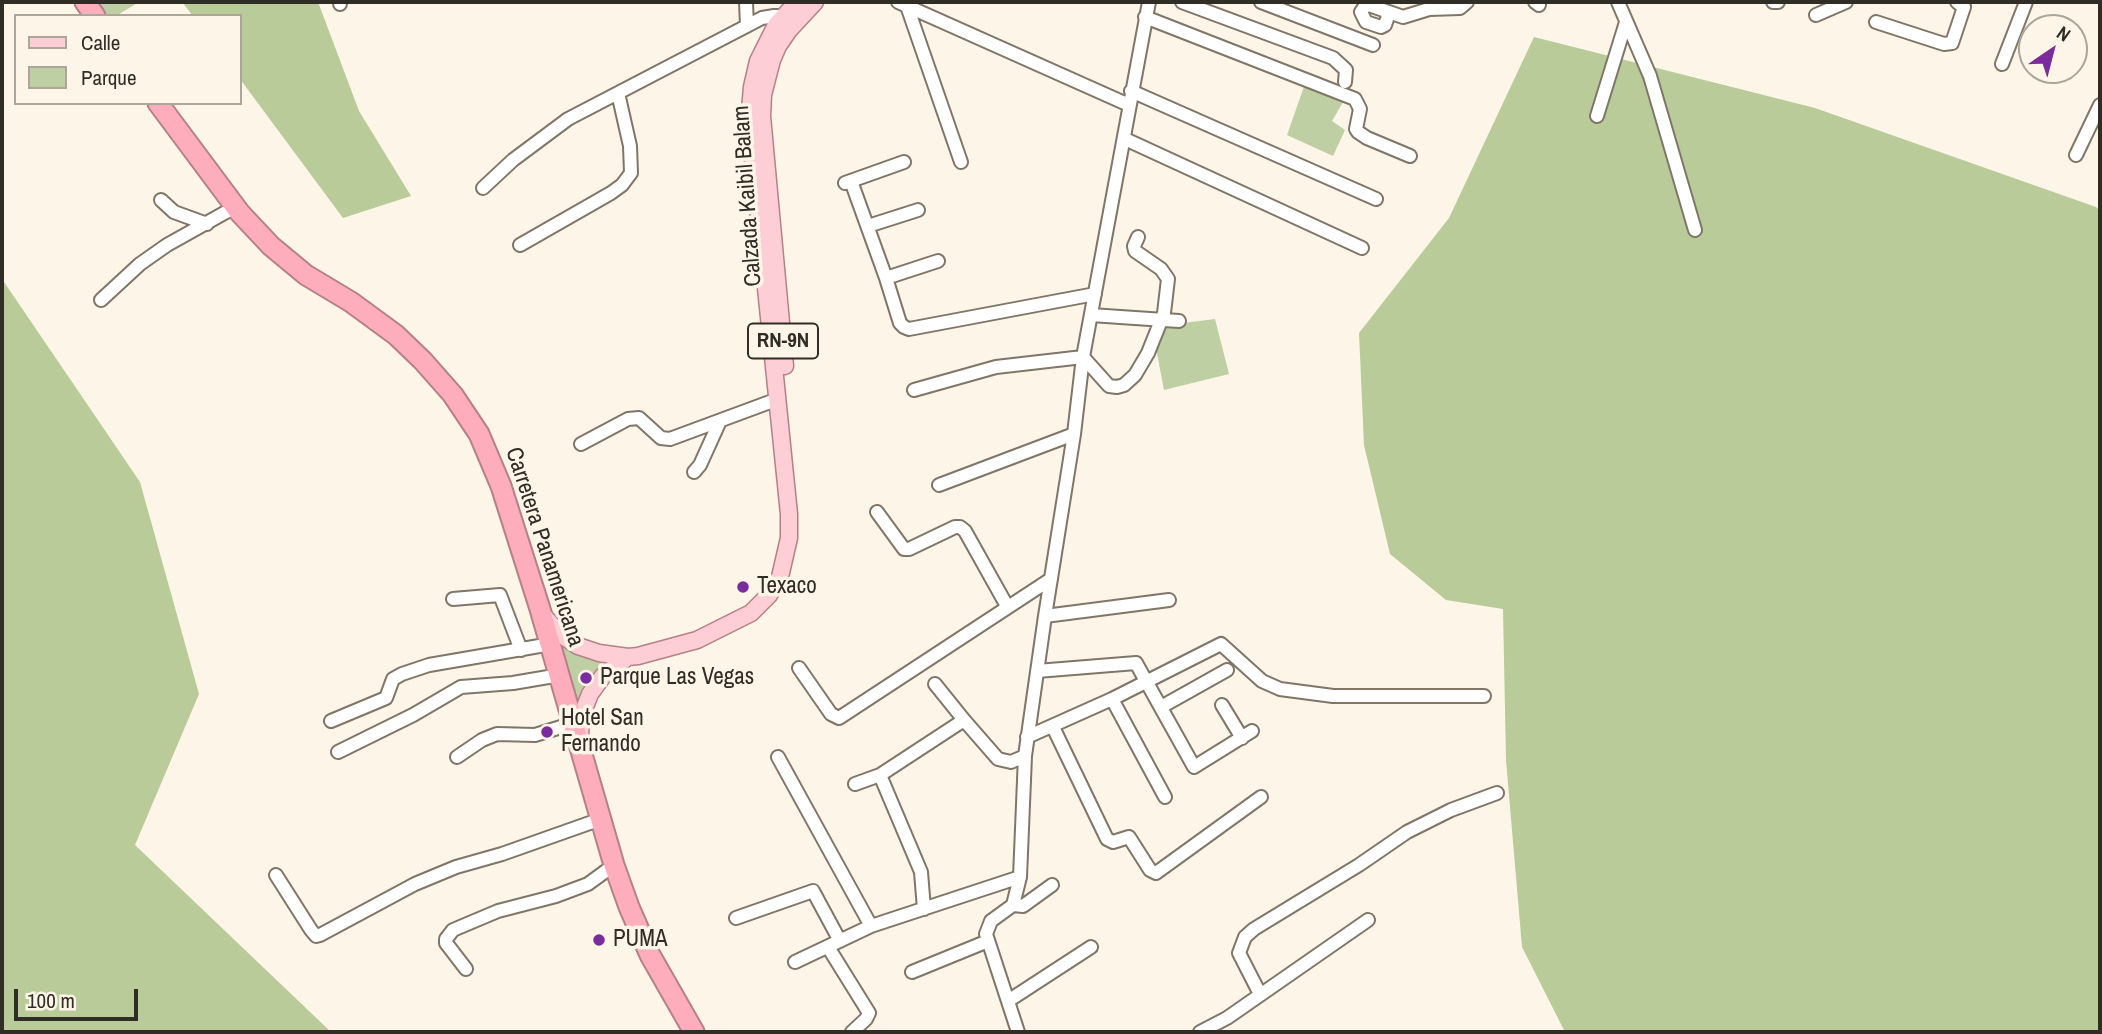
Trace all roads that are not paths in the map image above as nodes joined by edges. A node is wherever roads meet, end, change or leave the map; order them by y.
1 (746, 2) edge
2 (797, 2) edge
3 (815, 2) edge
4 (1149, 2) edge
5 (1182, 2) edge
6 (1261, 2) edge
7 (1467, 2) edge
8 (1618, 2) edge
9 (1846, 2) edge
10 (1957, 2) edge
11 (2026, 2) edge
12 (909, 5) edge
13 (1389, 13) dead end
14 (1816, 15) dead end
15 (783, 16) junction
16 (1145, 17) junction
17 (1626, 22) junction
18 (1875, 22) dead end
19 (747, 26) junction
20 (1373, 45) dead end
21 (2002, 64) dead end
22 (1345, 82) dead end
23 (1131, 91) junction
24 (618, 93) junction
25 (159, 105) edge
26 (1129, 105) junction
27 (2100, 105) edge
28 (1598, 116) dead end
29 (1125, 139) junction
30 (2076, 155) dead end
31 (1410, 156) dead end
32 (904, 162) dead end
33 (961, 162) dead end
34 (483, 188) dead end
35 (1376, 199) dead end
36 (161, 200) dead end
37 (235, 207) junction
38 (918, 210) dead end
39 (207, 224) junction
40 (868, 226) junction
41 (1695, 230) dead end
42 (1138, 237) dead end
43 (520, 245) dead end
44 (1362, 248) dead end
45 (938, 261) dead end
46 (886, 278) junction
47 (1095, 294) junction
48 (101, 300) dead end
49 (1091, 315) junction
50 (1162, 319) junction
51 (1179, 321) dead end
52 (1083, 357) junction
53 (914, 390) dead end
54 (778, 399) junction
55 (720, 421) junction
56 (1074, 434) junction
57 (581, 444) dead end
58 (694, 472) dead end
59 (939, 485) dead end
60 (877, 512) dead end
61 (1051, 579) junction
62 (453, 598) dead end
63 (1169, 600) dead end
64 (1007, 606) junction
65 (542, 613) junction
66 (1045, 616) junction
67 (697, 640) junction
68 (551, 644) junction
69 (521, 649) junction
70 (628, 657) junction
71 (799, 668) dead end
72 (1227, 670) dead end
73 (1037, 671) junction
74 (560, 675) junction
75 (1147, 683) junction
76 (935, 684) dead end
77 (1484, 696) dead end
78 (1112, 699) junction
79 (1222, 705) dead end
80 (1161, 707) junction
81 (964, 720) junction
82 (331, 721) dead end
83 (574, 723) junction
84 (1053, 727) junction
85 (1027, 737) junction
86 (580, 743) junction
87 (338, 752) dead end
88 (1025, 756) junction
89 (457, 757) dead end
90 (778, 757) dead end
91 (880, 775) junction
92 (855, 784) dead end
93 (1497, 793) dead end
94 (1165, 797) dead end
95 (1261, 797) dead end
96 (601, 819) junction
97 (614, 865) junction
98 (276, 875) dead end
99 (1020, 877) junction
100 (1052, 885) dead end
101 (1013, 905) junction
102 (924, 909) junction
103 (736, 918) dead end
104 (1367, 920) dead end
105 (871, 926) junction
106 (988, 941) junction
107 (834, 944) junction
108 (1091, 947) dead end
109 (795, 962) dead end
110 (466, 969) dead end
111 (912, 972) dead end
112 (1260, 994) junction
113 (1008, 1001) junction
114 (694, 1032) edge
115 (852, 1032) edge
116 (1018, 1032) edge
117 (1200, 1032) edge

1 - 19 street
2 - 15 main road, Calzada Kaibil Balam / RN-9N
3 - 67 main road, Calzada Kaibil Balam / RN-9N
4 - 16 street
5 - 22 street
6 - 20 street
7 - 13 street
8 - 17 street
9 - 14 street
10 - 18 street
11 - 21 street
12 - 26 street
12 - 33 street
15 - 19 street
15 - 54 main road, Calzada Kaibil Balam / RN-9N
16 - 23 street
16 - 31 street
17 - 28 street
17 - 41 street
19 - 24 street
23 - 26 street
23 - 35 street
24 - 34 street
24 - 43 street
25 - 37 highway, Carretera Panamericana
26 - 29 street
27 - 30 street
29 - 44 street
29 - 47 street
32 - 40 street
36 - 39 street
37 - 39 street
37 - 65 highway, Carretera Panamericana
38 - 40 street
39 - 48 street
40 - 46 street
42 - 50 street
45 - 46 street
46 - 47 street
47 - 49 street
49 - 50 street
49 - 52 street
50 - 51 street
50 - 52 street
52 - 53 street
52 - 56 street
54 - 55 street
54 - 67 main road, Calzada Kaibil Balam / RN-9N
55 - 57 street
55 - 58 street
56 - 59 street
56 - 61 street
60 - 64 street
61 - 64 street
61 - 66 street
62 - 69 street
63 - 66 street
64 - 71 street
65 - 68 highway, Carretera Panamericana
65 - 70 main road, Calzada Kaibil Balam / RN-9N
66 - 73 street
67 - 70 main road, Calzada Kaibil Balam / RN-9N
68 - 69 street
68 - 74 highway, Carretera Panamericana
69 - 82 street
70 - 86 main road, Calzada Kaibil Balam / RN-9N
72 - 80 street
73 - 75 street
73 - 85 street
74 - 83 highway, Carretera Panamericana
74 - 87 street
75 - 77 street
75 - 78 street
75 - 80 street
76 - 81 street
78 - 84 street
78 - 94 street
79 - 80 street
81 - 88 street
81 - 91 street
83 - 86 highway, Carretera Panamericana
83 - 89 street
84 - 85 street
84 - 95 street
85 - 88 street
86 - 96 highway, Carretera Panamericana
88 - 99 street
90 - 105 street
91 - 92 street
91 - 102 street
93 - 112 street
96 - 97 highway, Carretera Panamericana
96 - 98 street
97 - 110 street
97 - 114 highway, Carretera Panamericana
99 - 101 street
99 - 102 street
100 - 101 street
101 - 106 street
102 - 105 street
103 - 107 street
104 - 112 street
105 - 107 street
106 - 111 street
106 - 113 street
107 - 109 street
107 - 115 street
108 - 113 street
112 - 117 street
113 - 116 street

